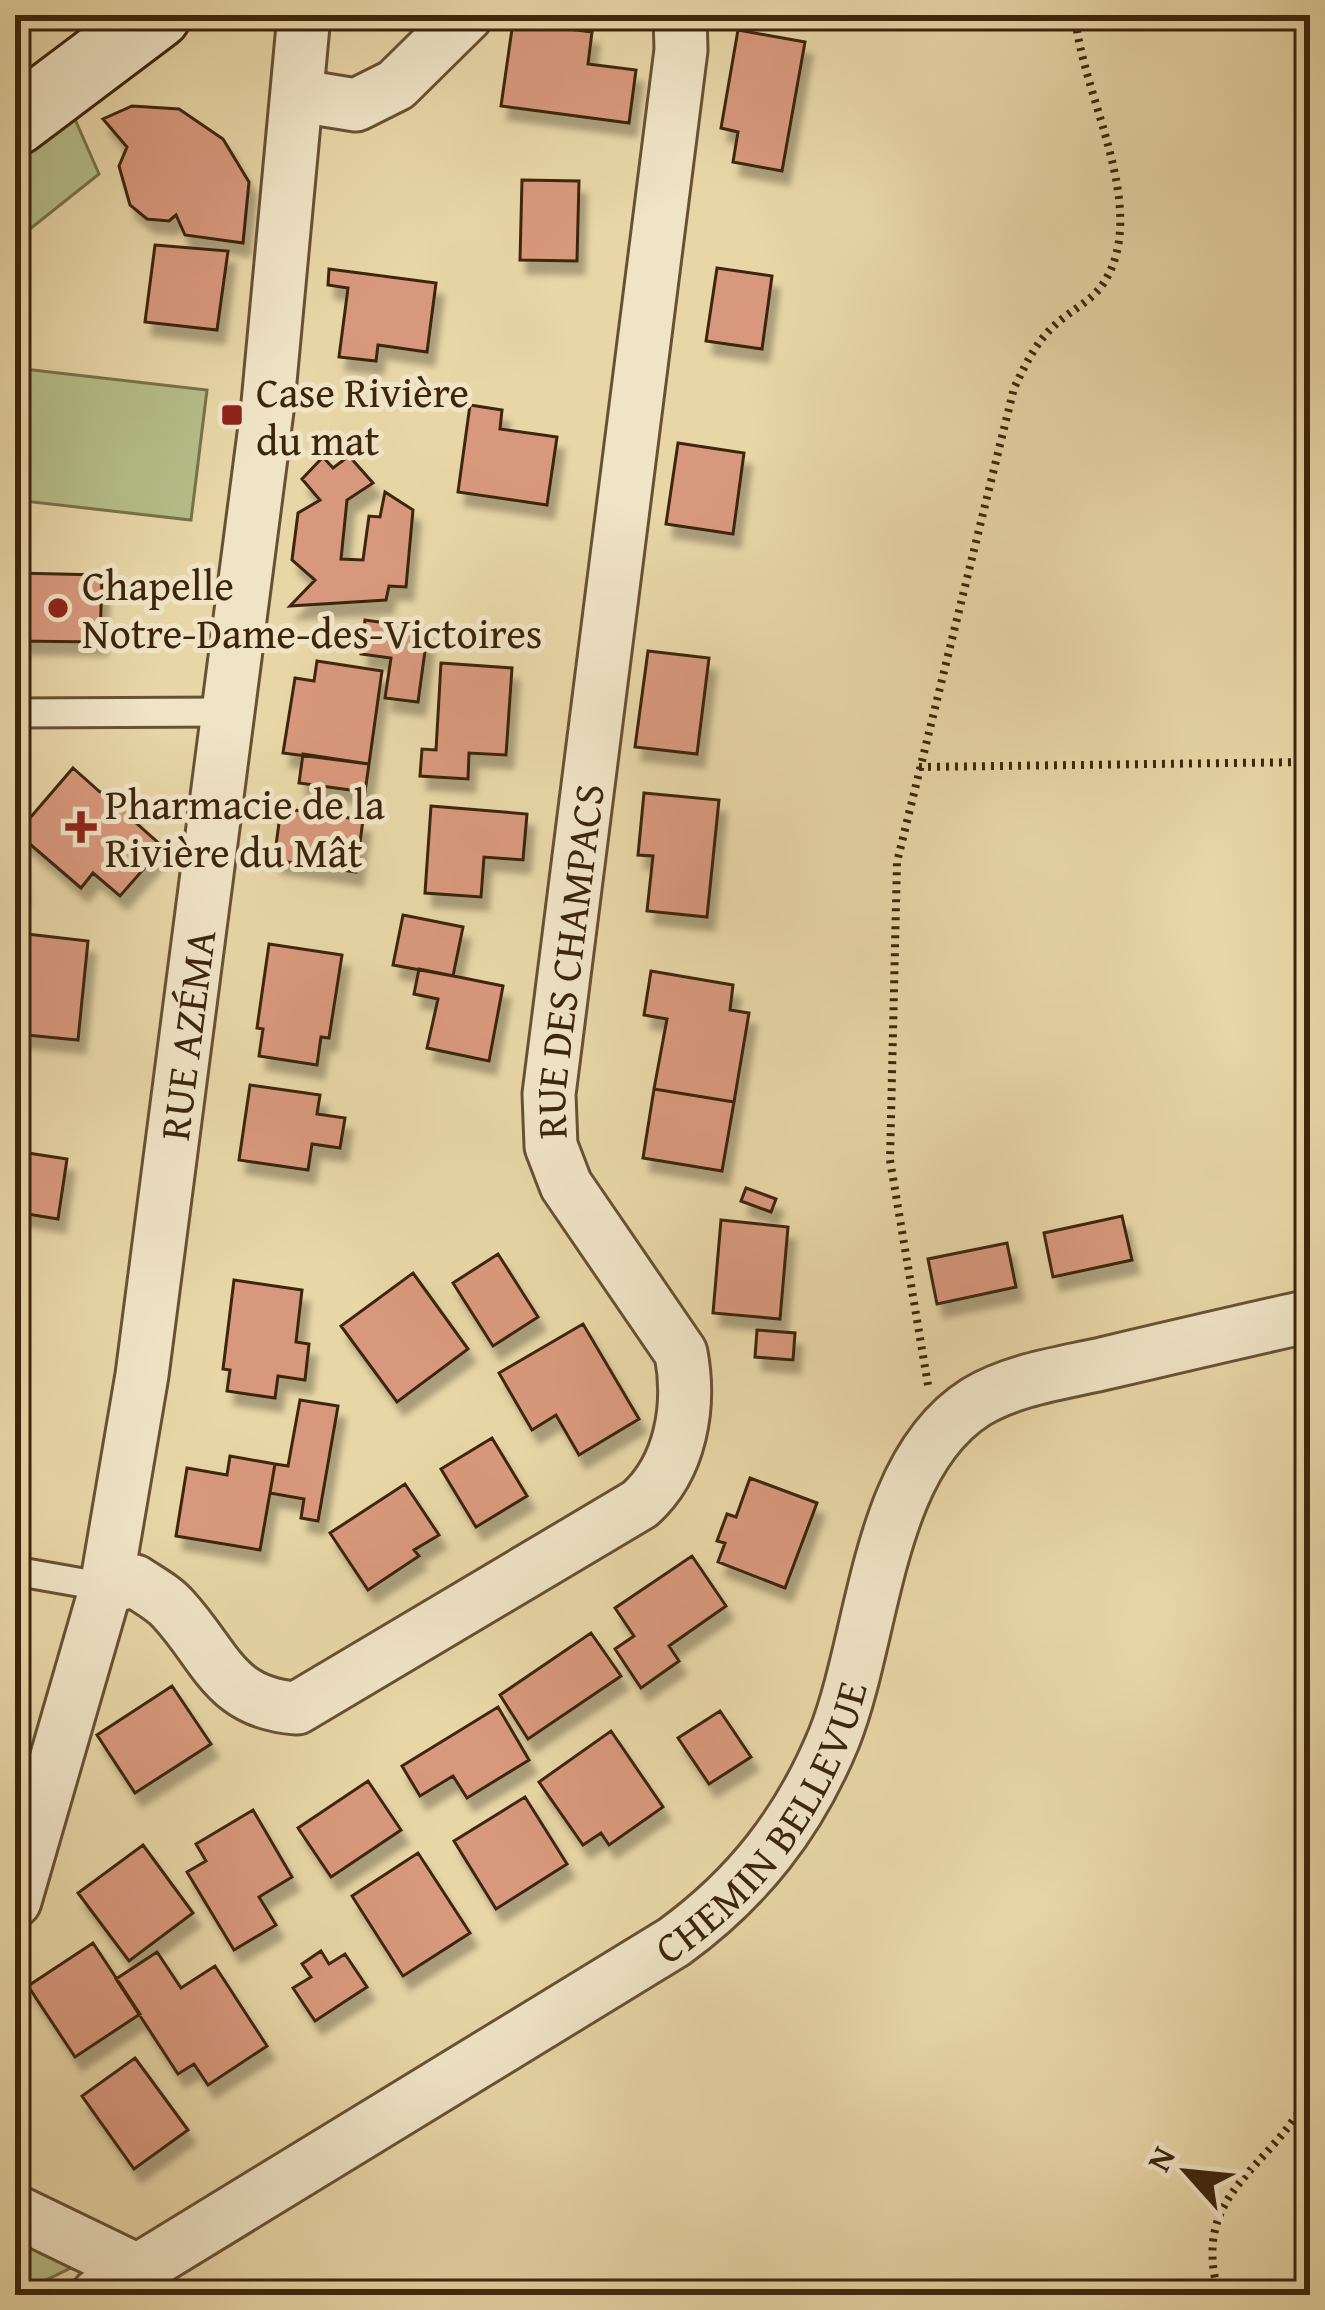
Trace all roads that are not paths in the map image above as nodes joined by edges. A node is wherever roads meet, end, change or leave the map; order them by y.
1 (157, 15) edge
2 (304, 15) edge
3 (467, 15) edge
4 (680, 15) edge
5 (300, 96) junction
6 (15, 122) edge
7 (228, 712) junction
8 (15, 713) edge
9 (1310, 1316) edge
10 (15, 1571) edge
11 (106, 1587) junction
12 (15, 1901) edge
13 (15, 2211) edge
14 (116, 2282) edge

1 - 6 main road
2 - 5 street, RUE AZÉMA
3 - 5 street
4 - 11 street, RUE DES CHAMPACS
5 - 7 street, RUE AZÉMA
7 - 8 lane
7 - 11 street, RUE AZÉMA
9 - 14 street, CHEMIN BELLEVUE
10 - 11 lane
11 - 12 street, RUE AZÉMA
13 - 14 street

